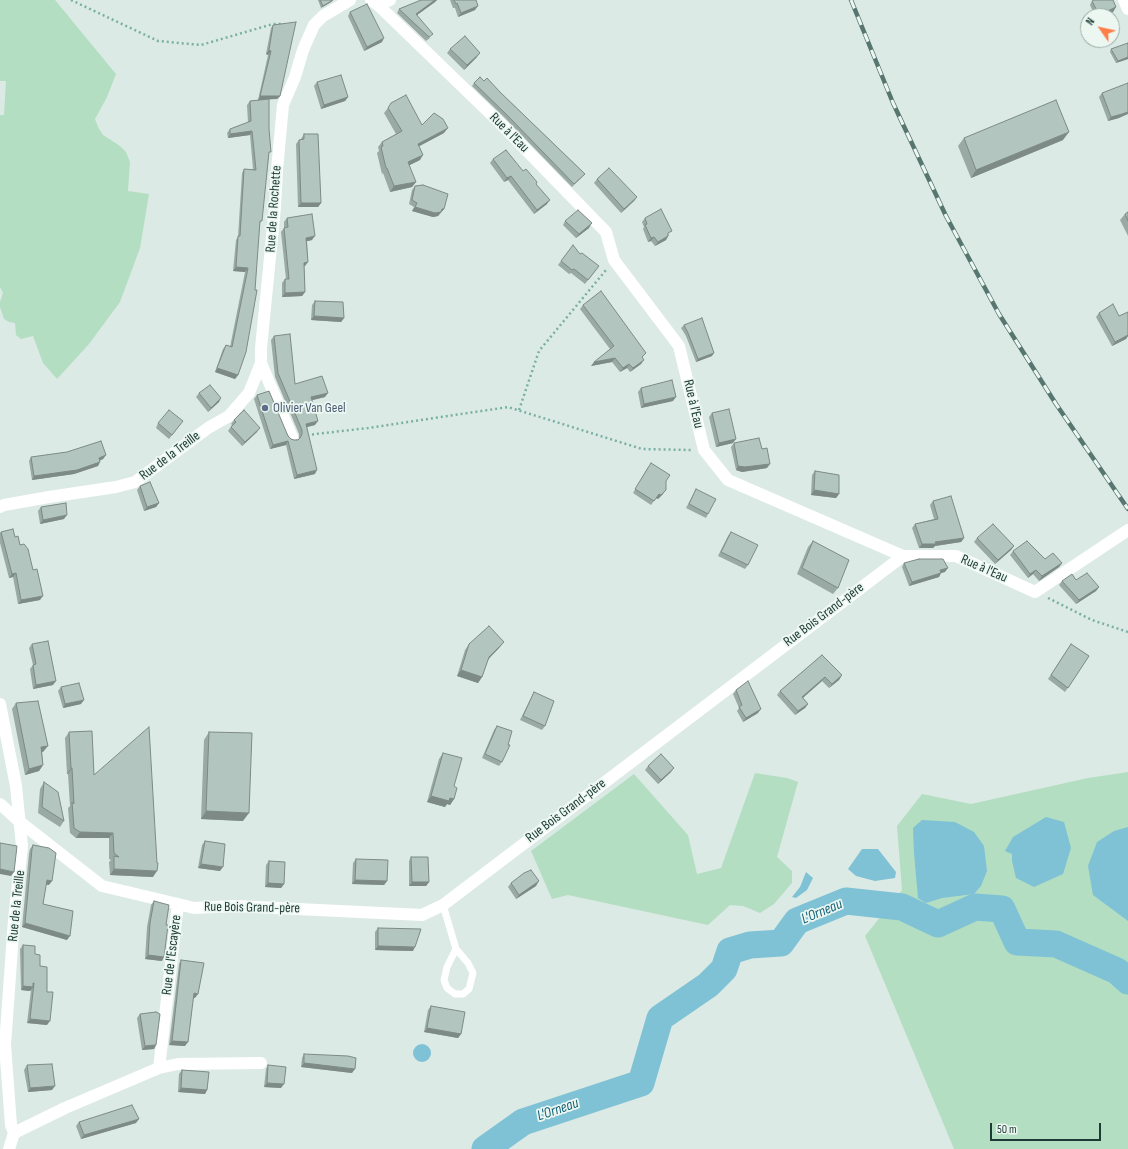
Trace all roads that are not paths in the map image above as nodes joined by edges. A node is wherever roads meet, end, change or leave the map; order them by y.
1 (350, 0) edge
2 (390, 0) edge
3 (1124, 0) edge
4 (374, 3) edge
5 (1128, 9) edge
6 (261, 363) junction
7 (292, 437) road end
8 (0, 508) edge
9 (1128, 530) edge
10 (902, 556) junction
11 (0, 704) edge
12 (0, 804) edge
13 (20, 822) junction
14 (178, 904) junction
15 (443, 905) junction
16 (456, 949) junction
17 (261, 1063) dead end
18 (159, 1068) junction
19 (14, 1133) junction
20 (10, 1149) edge

1 - 6 street, Rue de la Rochette
2 - 4 street
3 - 5 street
4 - 10 street, Rue à l'Eau
6 - 7 street, Rue de la Rochette
6 - 8 street, Rue de la Treille
9 - 10 street, Rue à l'Eau
10 - 15 street, Rue Bois Grand-père
11 - 13 street, Rue de la Treille
12 - 13 street, Rue de l'Escayère
13 - 14 street, Rue de l'Escayère
13 - 19 street, Rue de la Treille
14 - 15 street, Rue Bois Grand-père
14 - 18 street, Rue de l'Escayère
15 - 16 lane
16 - 16 lane
17 - 18 street
18 - 19 street
19 - 20 street

